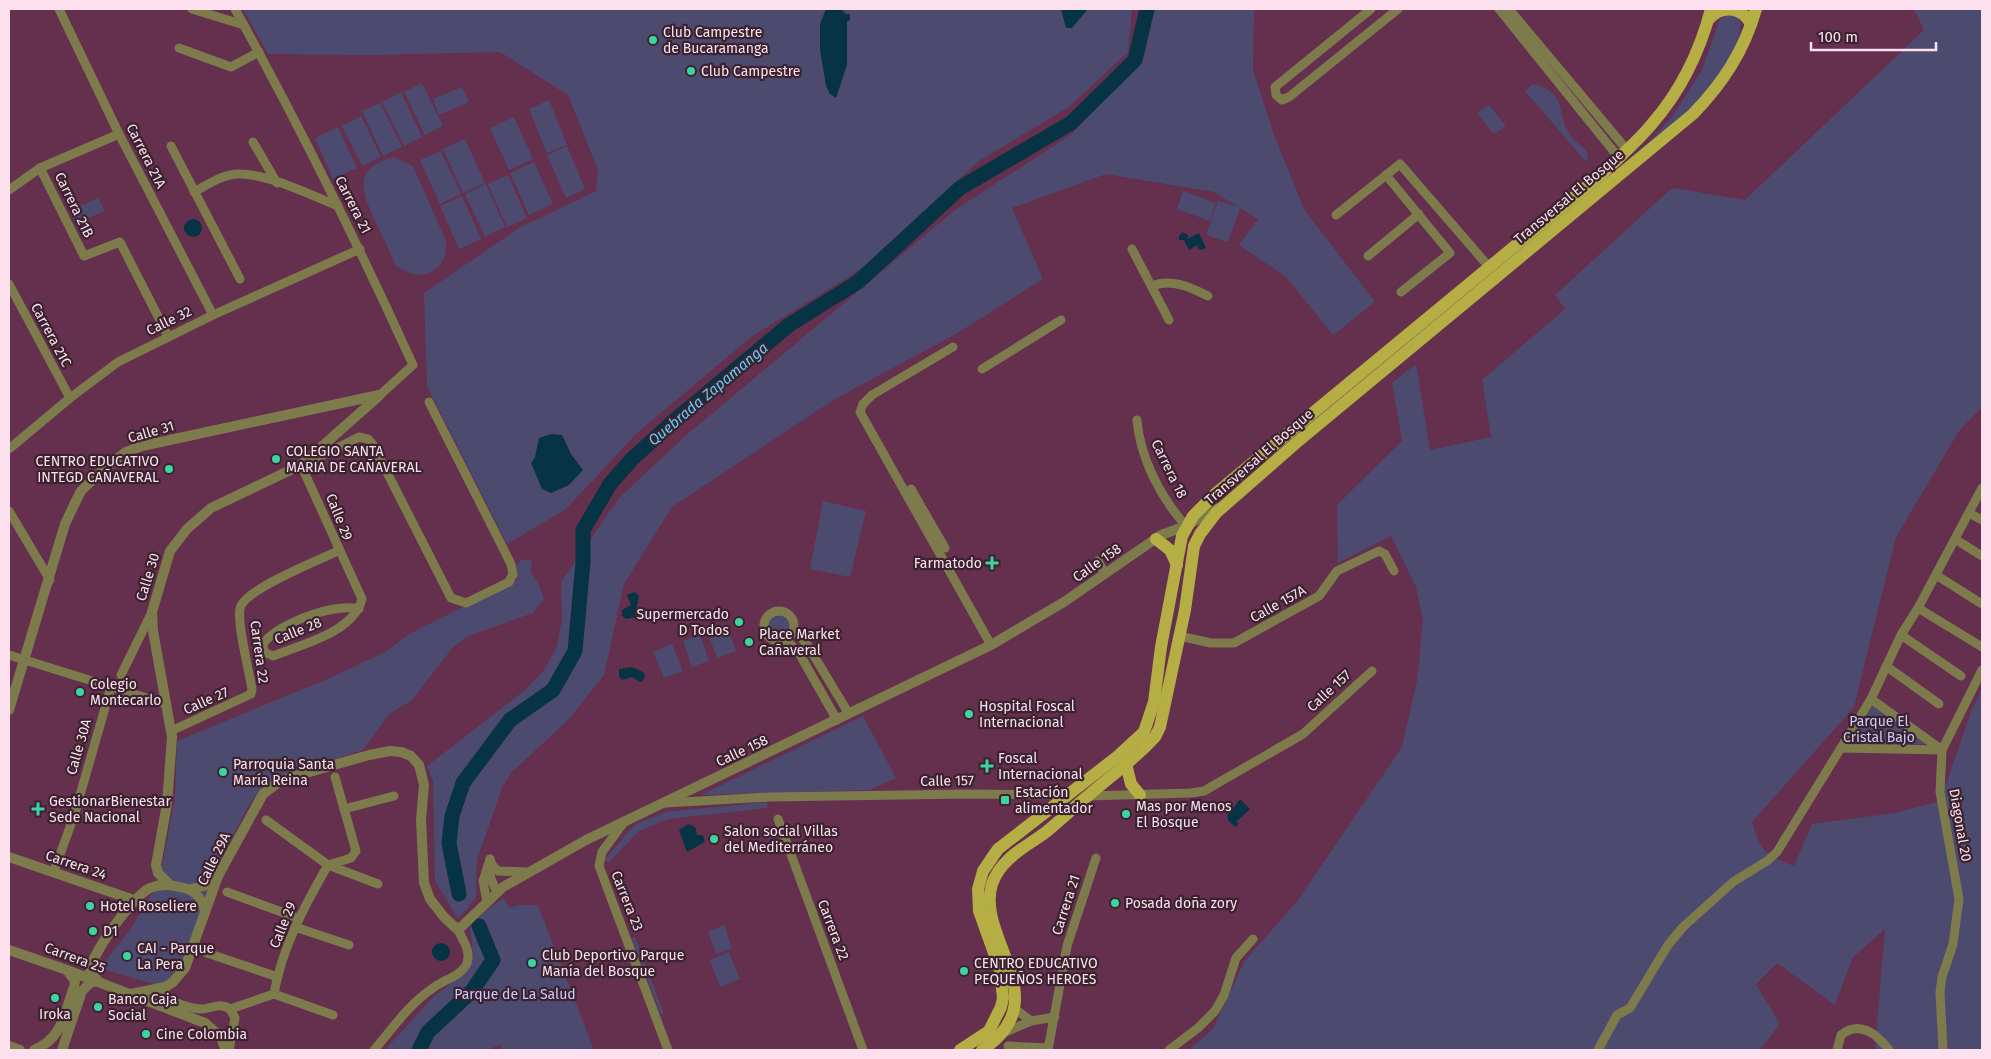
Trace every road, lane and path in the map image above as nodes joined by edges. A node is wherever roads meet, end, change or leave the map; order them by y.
1 (59, 9) edge
2 (192, 9) edge
3 (235, 9) edge
4 (1371, 9) edge
5 (1398, 9) edge
6 (1499, 9) edge
7 (1509, 9) edge
8 (1756, 9) edge
9 (1710, 14) edge
10 (1751, 24) junction
11 (244, 25) junction
12 (178, 48) dead end
13 (259, 52) junction
14 (118, 134) junction
15 (253, 142) dead end
16 (171, 146) dead end
17 (1623, 154) junction
18 (40, 168) junction
19 (1386, 175) junction
20 (277, 183) junction
21 (9, 190) edge
22 (194, 192) junction
23 (338, 206) junction
24 (1419, 214) junction
25 (1336, 215) dead end
26 (360, 249) junction
27 (1132, 249) dead end
28 (1368, 256) dead end
29 (1490, 268) junction
30 (240, 279) dead end
31 (9, 284) edge
32 (1152, 286) junction
33 (1401, 292) dead end
34 (1208, 296) dead end
35 (213, 315) junction
36 (1061, 320) dead end
37 (1169, 320) dead end
38 (168, 336) junction
39 (953, 347) dead end
40 (413, 365) joint
41 (982, 369) dead end
42 (380, 395) junction
43 (70, 398) junction
44 (429, 402) dead end
45 (1137, 420) dead end
46 (9, 449) edge
47 (312, 456) junction
48 (895, 463) junction
49 (301, 465) junction
50 (1982, 488) edge
51 (1226, 504) junction
52 (9, 511) edge
53 (1969, 513) junction
54 (1982, 520) edge
55 (1186, 526) junction
56 (1156, 539) junction
57 (1954, 539) junction
58 (1194, 546) junction
59 (945, 548) dead end
60 (338, 550) junction
61 (1982, 556) edge
62 (1098, 561) dead end
63 (1177, 566) junction
64 (1394, 571) dead end
65 (1105, 574) junction
66 (1936, 575) junction
67 (50, 580) junction
68 (256, 591) joint
69 (1982, 604) edge
70 (1918, 608) junction
71 (359, 609) junction
72 (152, 612) junction
73 (794, 630) junction
74 (1901, 635) junction
75 (1179, 636) junction
76 (786, 640) junction
77 (991, 645) junction
78 (1982, 646) edge
79 (9, 655) edge
80 (25, 660) junction
81 (1886, 666) junction
82 (1982, 670) edge
83 (1372, 671) dead end
84 (122, 675) dead end
85 (1960, 676) dead end
86 (111, 687) junction
87 (251, 694) joint
88 (1871, 699) junction
89 (166, 704) junction
90 (1939, 704) dead end
91 (9, 710) edge
92 (849, 714) junction
93 (837, 720) junction
94 (171, 731) junction
95 (1841, 748) junction
96 (1942, 750) junction
97 (1126, 764) junction
98 (335, 776) dead end
99 (1140, 795) junction
100 (394, 796) dead end
101 (1069, 796) junction
102 (1088, 796) junction
103 (662, 803) junction
104 (344, 809) junction
105 (778, 819) dead end
106 (266, 820) dead end
107 (624, 822) junction
108 (9, 857) edge
109 (490, 858) junction
110 (1096, 858) dead end
111 (328, 864) junction
112 (54, 871) junction
113 (526, 872) junction
114 (218, 876) junction
115 (169, 884) junction
116 (378, 884) dead end
117 (191, 890) junction
118 (227, 892) dead end
119 (497, 892) junction
120 (134, 900) junction
121 (487, 902) junction
122 (205, 913) junction
123 (297, 922) junction
124 (458, 930) junction
125 (1253, 939) dead end
126 (349, 945) dead end
127 (9, 950) edge
128 (207, 953) dead end
129 (68, 970) junction
130 (278, 977) junction
131 (97, 981) junction
132 (164, 987) junction
133 (131, 994) junction
134 (274, 994) junction
135 (1014, 1008) junction
136 (230, 1009) junction
137 (333, 1015) dead end
138 (1055, 1017) junction
139 (1031, 1021) junction
140 (1002, 1033) junction
141 (9, 1046) edge
142 (1008, 1046) dead end
143 (1048, 1049) edge
144 (20, 1050) edge
145 (34, 1050) edge
146 (62, 1050) edge
147 (227, 1050) edge
148 (374, 1050) edge
149 (668, 1050) edge
150 (864, 1050) edge
151 (960, 1050) edge
152 (982, 1050) edge
153 (1169, 1050) edge
154 (1598, 1050) edge
155 (1836, 1050) edge
156 (1889, 1050) edge
157 (1944, 1050) edge

1 - 14 street, Carrera 21A
2 - 11 street
3 - 11 street, Carrera 21
4 - 5 street
6 - 17 street
7 - 17 street
8 - 10 main road, Transversal El Bosque
9 - 10 main road
9 - 17 main road, Transversal El Bosque
10 - 51 main road, Transversal El Bosque
11 - 13 street, Carrera 21
12 - 13 street
13 - 23 street, Carrera 21
14 - 18 street, Carrera 21B
14 - 35 street, Carrera 21A
15 - 20 street
16 - 22 street
17 - 29 main road, Transversal El Bosque
18 - 21 street
18 - 38 street, Carrera 21B
19 - 24 street
19 - 25 street
19 - 29 street
20 - 22 street
20 - 23 street
22 - 30 street
23 - 26 street, Carrera 21
24 - 28 street
24 - 33 street
26 - 35 street, Calle 32
26 - 40 street, Carrera 21
27 - 32 street
29 - 55 main road, Transversal El Bosque
31 - 43 street, Carrera 21C
32 - 34 street
32 - 37 street
35 - 38 street, Calle 32
36 - 41 street
38 - 43 street, Calle 32
39 - 48 street
40 - 42 street, Calle 30
42 - 47 street, Calle 30
42 - 67 street, Calle 31
43 - 46 street, Calle 32
44 - 47 street
45 - 55 street, Carrera 18
47 - 49 street, Calle 30
48 - 59 street
48 - 77 street
49 - 60 street, Calle 29
49 - 72 street, Calle 30
50 - 53 street
51 - 55 street, Calle 158
51 - 58 main road, Transversal El Bosque
52 - 67 street
53 - 54 street
53 - 57 street
55 - 56 street, Calle 158
55 - 58 street
55 - 63 main road, Transversal El Bosque
56 - 63 main road
56 - 65 street, Calle 158
57 - 61 street
57 - 66 street
58 - 75 main road, Transversal El Bosque
60 - 68 street, Calle 29
60 - 71 street
62 - 65 street
63 - 101 main road, Transversal El Bosque
64 - 75 street, Calle 157A
65 - 77 street, Calle 158
66 - 69 street
66 - 70 street
67 - 80 street, Calle 31
68 - 87 street, Carrera 22
70 - 74 street
70 - 78 street
71 - 71 street, Calle 28
72 - 84 street
72 - 89 street, Calle 30
73 - 76 street
73 - 76 street
73 - 92 street
74 - 81 street
74 - 85 street
75 - 97 main road, Transversal El Bosque
76 - 93 street
77 - 92 street, Calle 158
79 - 80 street
80 - 86 street
80 - 91 street, Calle 31
81 - 88 street
81 - 90 street
82 - 96 street, Diagonal 20
83 - 99 street, Calle 157
86 - 89 street
86 - 112 street, Calle 30A
87 - 94 street, Calle 27
88 - 95 street
88 - 96 street
89 - 94 street, Calle 30
92 - 93 street, Calle 158
93 - 103 street, Calle 158
94 - 115 street, Calle 30
95 - 96 street
95 - 154 street
96 - 157 street, Diagonal 20
97 - 99 main road
97 - 102 main road, Transversal El Bosque
98 - 104 street
99 - 102 street, Calle 157
100 - 104 street
101 - 102 street, Calle 157
101 - 103 street, Calle 157
101 - 151 main road, Transversal El Bosque
102 - 135 main road, Transversal El Bosque
103 - 107 street, Calle 158
104 - 111 street
105 - 150 street, Carrera 22
106 - 111 street
107 - 113 street, Calle 158
107 - 149 street, Carrera 23
108 - 112 street, Carrera 24
109 - 113 street
109 - 119 street
109 - 121 street
110 - 138 street, Carrera 21
111 - 116 street
111 - 123 street, Calle 29
112 - 120 street, Carrera 24
113 - 119 street, Calle 158
114 - 117 street
114 - 122 street, Calle 29A
114 - 124 street, Calle 29A
115 - 117 street
115 - 120 street
117 - 122 street
118 - 123 street
119 - 121 street, Calle 158
120 - 131 street
121 - 124 street, Calle 158
122 - 132 street, Calle 29A
123 - 126 street
123 - 130 street, Calle 29
124 - 148 street
125 - 153 street
127 - 129 street, Carrera 25
128 - 130 street
129 - 131 street, Carrera 25
129 - 145 street
130 - 134 street, Calle 29
131 - 133 street, Carrera 25
131 - 146 street
132 - 133 street
132 - 136 street
133 - 147 street, Carrera 25
134 - 136 street
134 - 137 street
135 - 139 street
135 - 140 main road, Transversal El Bosque
136 - 147 street, Carrera 25
138 - 139 street
138 - 143 street, Carrera 21
139 - 140 street
140 - 152 main road, Transversal El Bosque
141 - 144 street
142 - 143 street
155 - 156 street

